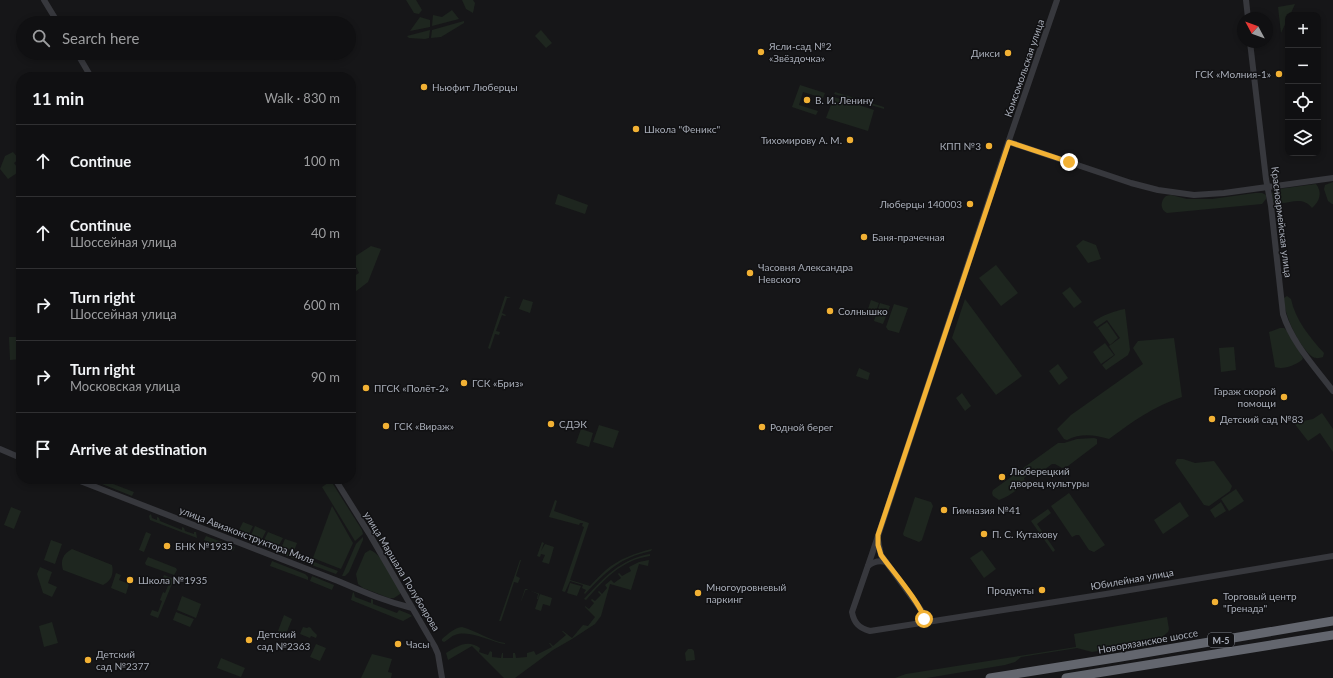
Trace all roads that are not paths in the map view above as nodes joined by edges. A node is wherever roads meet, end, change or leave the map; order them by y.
1 (44, 0) edge
2 (1057, 0) edge
3 (1246, 0) edge
4 (1247, 12) edge
5 (54, 16) edge
6 (1251, 48) edge
7 (80, 60) edge
8 (88, 72) edge
9 (1009, 142) junction
10 (1333, 178) edge
11 (1267, 187) junction
12 (1333, 391) edge
13 (0, 449) edge
14 (16, 456) edge
15 (88, 484) edge
16 (337, 484) edge
17 (877, 538) junction
18 (1333, 556) edge
19 (886, 562) junction
20 (867, 567) junction
21 (412, 608) junction
22 (924, 614) junction
23 (1333, 620) edge
24 (934, 621) junction
25 (921, 623) junction
26 (1333, 635) edge
27 (442, 678) edge
28 (990, 678) edge
29 (1066, 678) edge

1 - 5 street
2 - 9 street, Комсомольская улица
3 - 4 street
6 - 11 street, Красноармейская улица
7 - 8 street
9 - 11 street
9 - 17 street, Комсомольская улица
10 - 11 street
11 - 12 street, Красноармейская улица
13 - 14 street
15 - 21 street, улица Авиаконструктора Миля
16 - 21 street, улица Маршала Полубоярова
17 - 19 street
17 - 20 street, Юбилейная улица
18 - 24 street, Юбилейная улица
19 - 20 street
19 - 22 street
20 - 25 street, Юбилейная улица
21 - 27 street, улица Маршала Полубоярова
22 - 24 street
22 - 25 street
23 - 28 highway, Новорязанское шоссе / М-5
24 - 25 street, Юбилейная улица
26 - 29 highway, М-5

